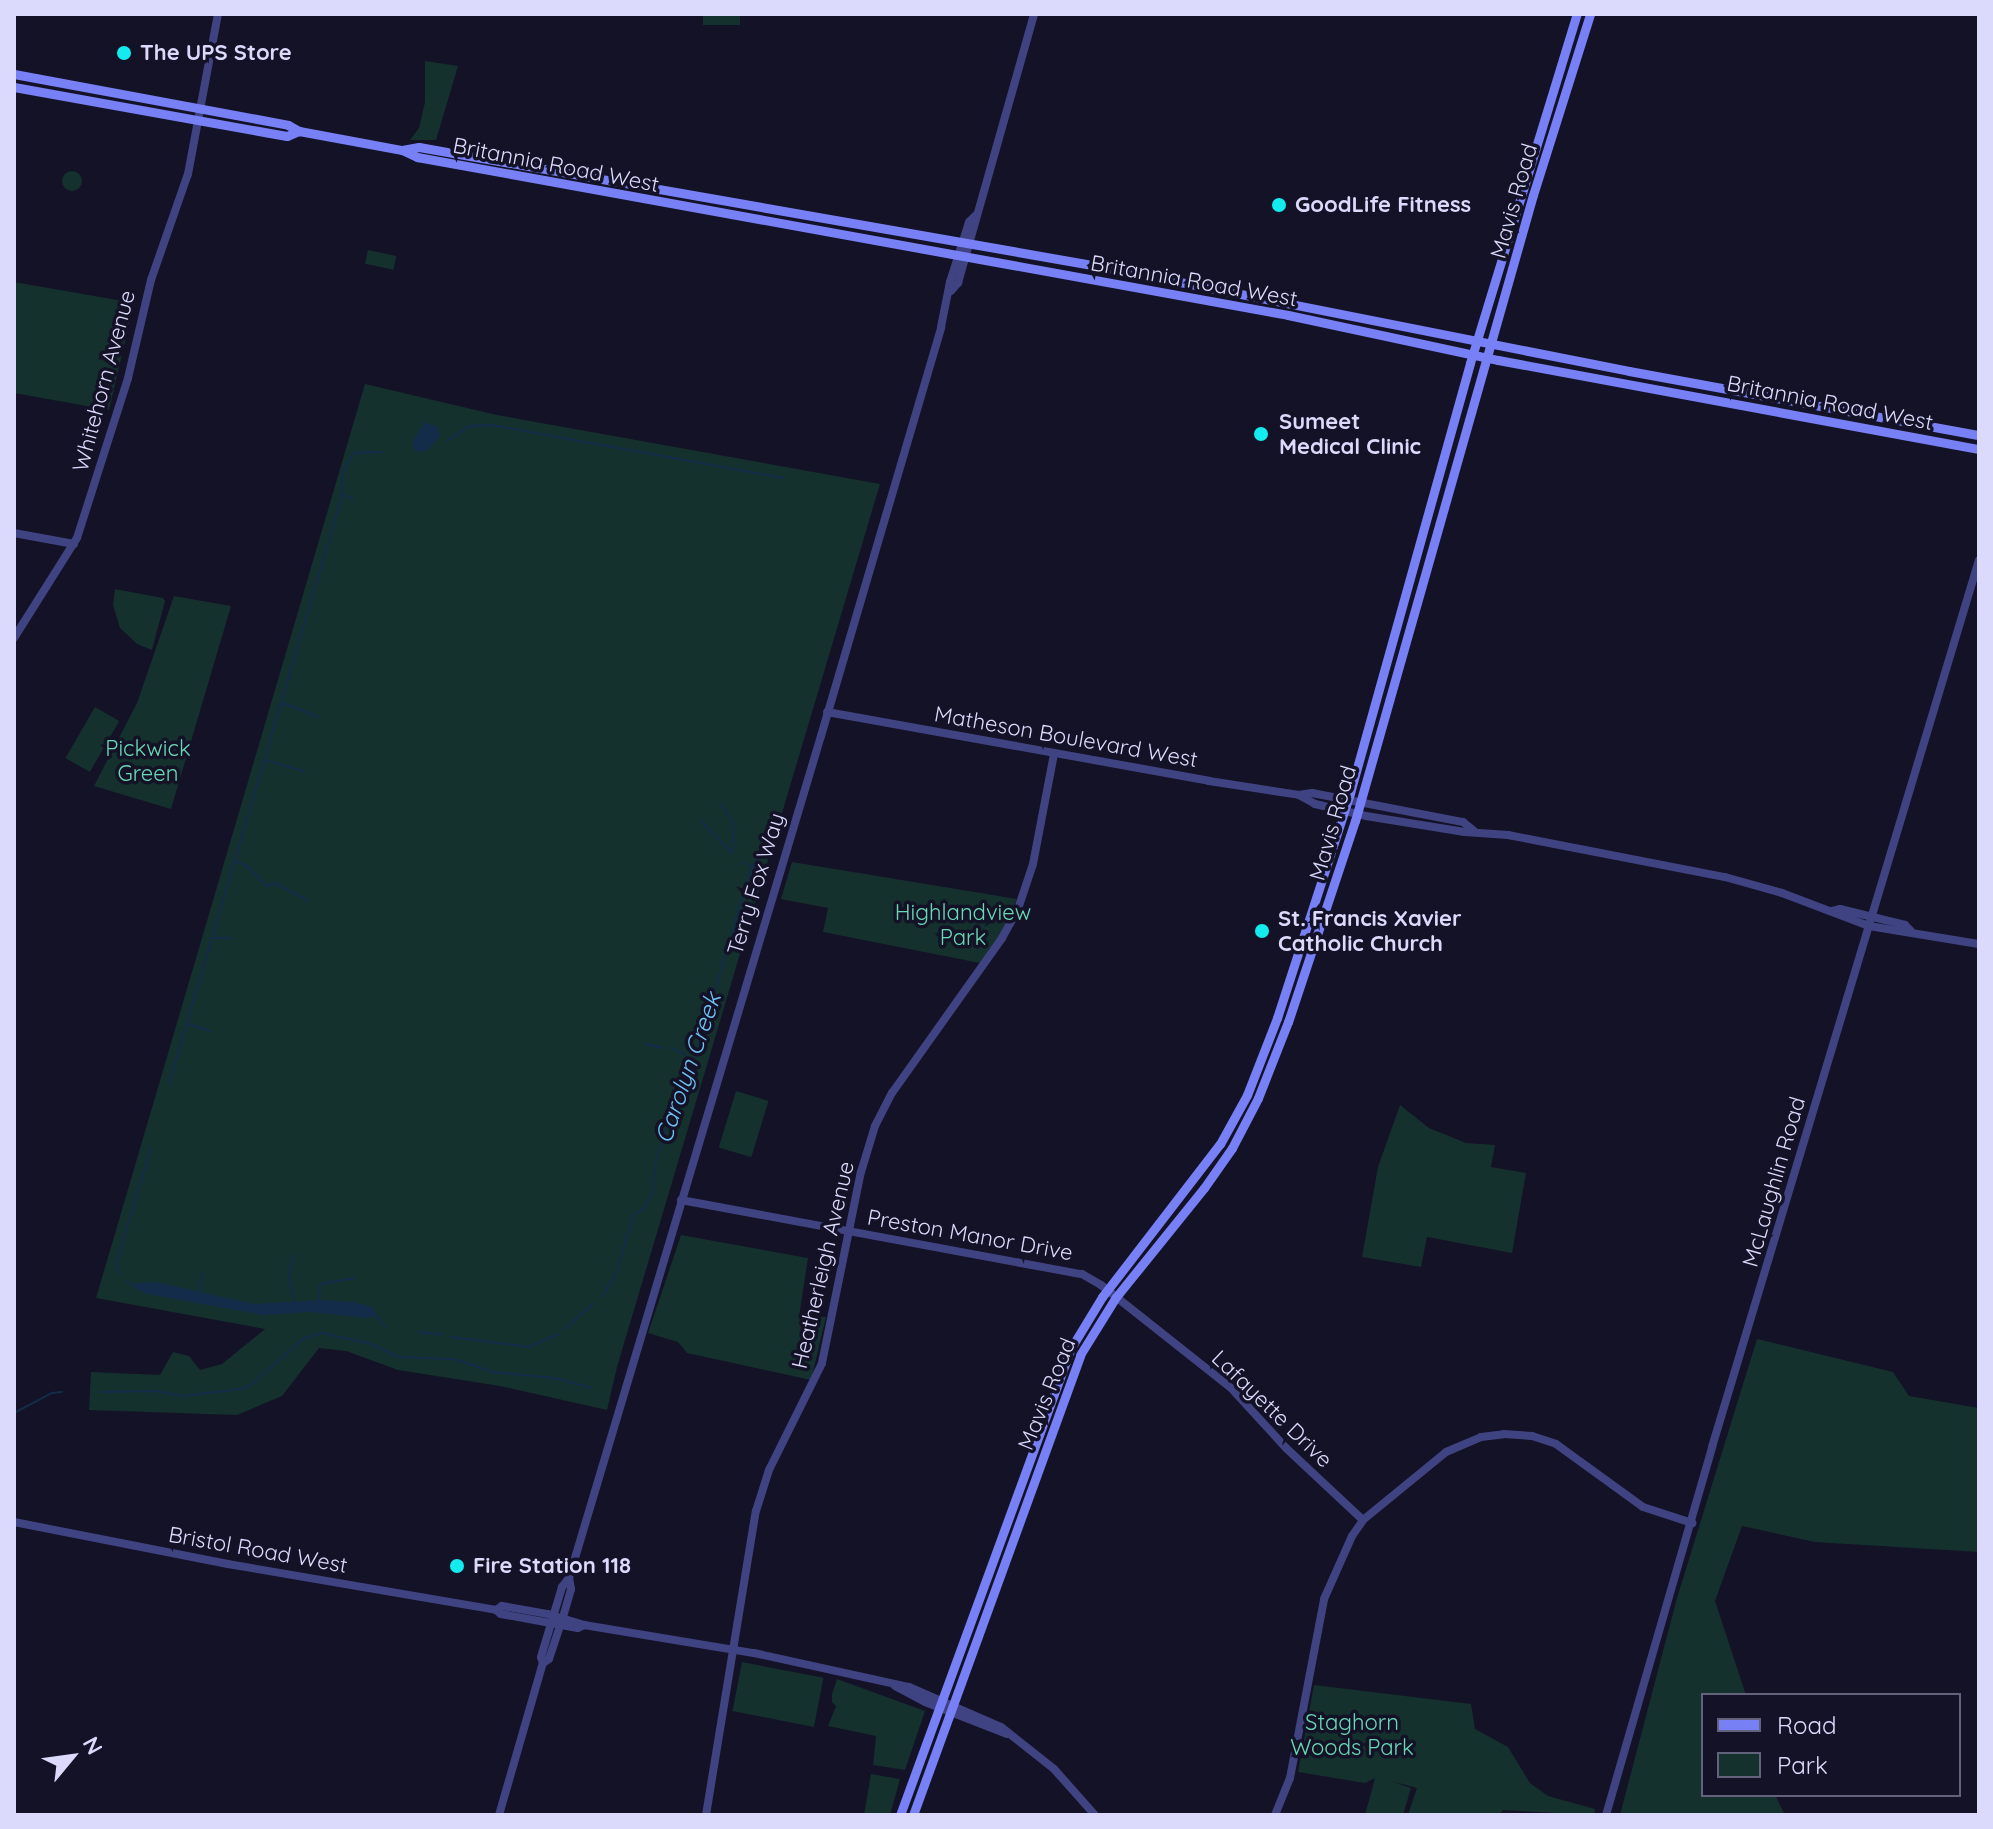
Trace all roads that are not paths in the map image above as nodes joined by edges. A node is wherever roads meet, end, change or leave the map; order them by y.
1 (218, 14) edge
2 (1034, 14) edge
3 (1577, 14) edge
4 (1590, 14) edge
5 (14, 74) edge
6 (14, 87) edge
7 (200, 108) junction
8 (198, 119) junction
9 (299, 131) junction
10 (402, 150) junction
11 (966, 243) junction
12 (962, 256) junction
13 (1478, 341) junction
14 (1491, 344) junction
15 (1473, 355) junction
16 (1486, 358) junction
17 (1979, 435) edge
18 (1979, 449) edge
19 (1438, 478) junction
20 (1450, 482) junction
21 (14, 533) edge
22 (74, 544) junction
23 (1979, 560) edge
24 (14, 638) edge
25 (827, 712) junction
26 (1054, 754) junction
27 (1346, 806) junction
28 (1357, 808) junction
29 (1870, 922) junction
30 (1979, 944) edge
31 (681, 1200) junction
32 (849, 1231) junction
33 (1112, 1294) junction
34 (1363, 1520) junction
35 (14, 1522) edge
36 (1692, 1523) junction
37 (557, 1620) junction
38 (732, 1649) junction
39 (940, 1704) junction
40 (951, 1708) junction
41 (499, 1815) edge
42 (706, 1815) edge
43 (900, 1815) edge
44 (913, 1815) edge
45 (1095, 1815) edge
46 (1275, 1815) edge
47 (1606, 1815) edge

1 - 7 street, Whitehorn Avenue
2 - 11 street, Terry Fox Way
3 - 13 main road, Mavis Road
4 - 14 main road, Mavis Road
5 - 7 main road, Britannia Road West
6 - 8 main road, Britannia Road West
7 - 8 street, Whitehorn Avenue
7 - 9 main road, Britannia Road West
8 - 9 main road, Britannia Road West
8 - 22 street, Whitehorn Avenue
9 - 10 main road, Britannia Road West
10 - 11 main road, Britannia Road West
10 - 12 main road, Britannia Road West
11 - 12 street, Terry Fox Way
11 - 13 main road, Britannia Road West
12 - 15 main road, Britannia Road West
12 - 25 street, Terry Fox Way
13 - 14 main road, Britannia Road West
13 - 15 main road, Mavis Road
14 - 16 main road, Mavis Road
14 - 17 main road, Britannia Road West
15 - 16 main road, Britannia Road West
15 - 19 main road, Mavis Road
16 - 18 main road, Britannia Road West
16 - 20 main road, Mavis Road
19 - 20 main road
19 - 27 main road, Mavis Road
20 - 28 main road, Mavis Road
21 - 22 street
22 - 24 street, Whitehorn Avenue
23 - 29 street, McLaughlin Road
25 - 26 street, Matheson Boulevard West
25 - 31 street, Terry Fox Way
26 - 27 street, Matheson Boulevard West
26 - 32 street, Heatherleigh Avenue
27 - 28 street, Matheson Boulevard West
27 - 33 main road, Mavis Road
28 - 29 street, Matheson Boulevard West
28 - 33 main road, Mavis Road
29 - 30 street, Matheson Boulevard West
29 - 36 street, McLaughlin Road
31 - 32 street, Preston Manor Drive
31 - 37 street, Terry Fox Way
32 - 33 street, Preston Manor Drive
32 - 38 street, Heatherleigh Avenue
33 - 34 street, Lafayette Drive
33 - 39 main road, Mavis Road
33 - 40 main road, Mavis Road
34 - 36 street
34 - 46 street
35 - 37 street, Bristol Road West
36 - 47 street, McLaughlin Road
37 - 38 street, Bristol Road West
37 - 41 street, Terry Fox Way
38 - 39 street, Bristol Road West
38 - 42 street, Heatherleigh Avenue
39 - 40 street, Bristol Road West
39 - 43 main road, Mavis Road
40 - 44 main road, Mavis Road
40 - 45 street, Bristol Road West

